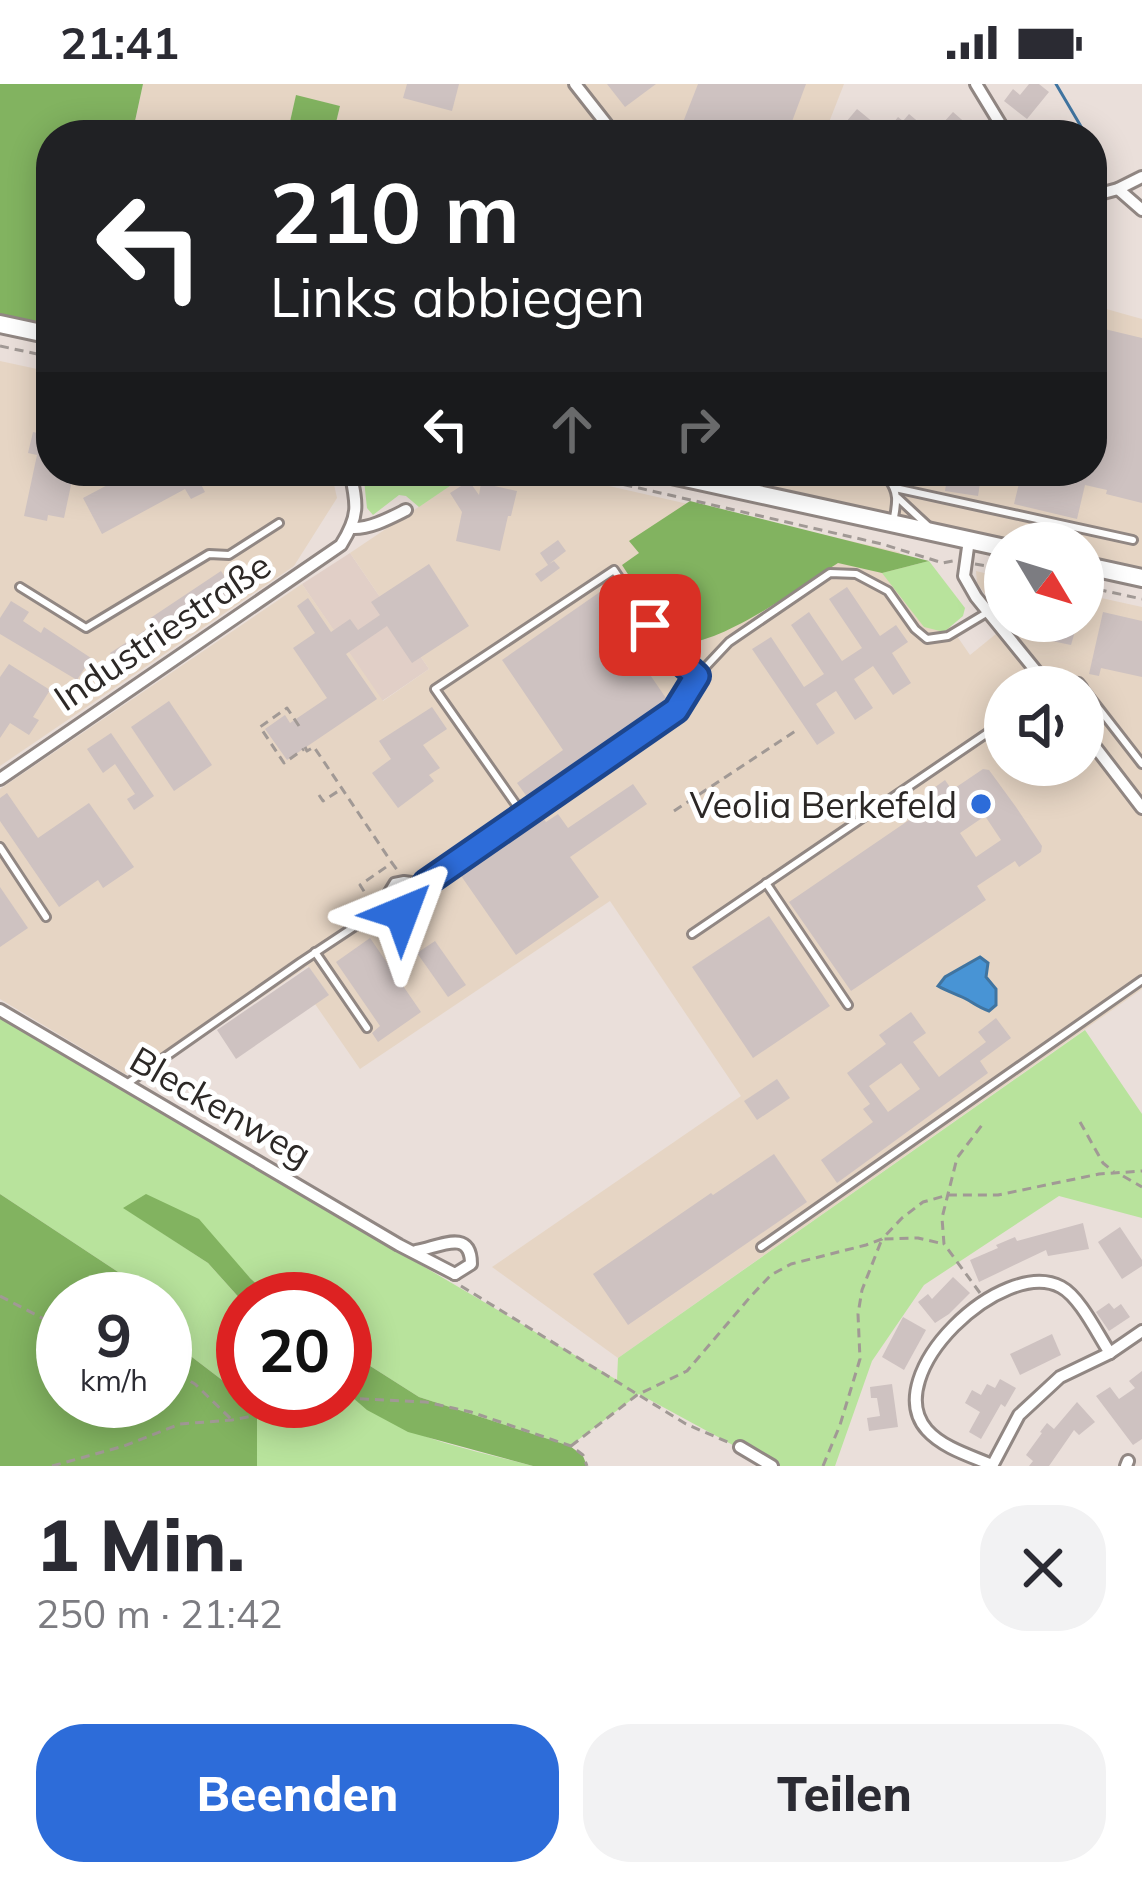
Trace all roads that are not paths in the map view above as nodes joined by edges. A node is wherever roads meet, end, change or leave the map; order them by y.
1 (575, 84) edge
2 (976, 84) edge
3 (603, 120) edge
4 (998, 120) edge
5 (1142, 177) edge
6 (1118, 189) junction
7 (1107, 192) edge
8 (1142, 210) edge
9 (0, 324) edge
10 (36, 332) edge
11 (353, 486) edge
12 (723, 486) edge
13 (893, 486) edge
14 (896, 493) junction
15 (406, 510) dead end
16 (893, 523) junction
17 (279, 524) dead end
18 (352, 528) junction
19 (934, 532) junction
20 (969, 540) junction
21 (1133, 540) dead end
22 (984, 543) edge
23 (1104, 570) edge
24 (1142, 578) edge
25 (20, 587) dead end
26 (984, 606) edge
27 (984, 614) edge
28 (1014, 642) edge
29 (1035, 666) edge
30 (697, 676) junction
31 (1104, 714) edge
32 (984, 735) edge
33 (1104, 758) edge
34 (1142, 764) edge
35 (0, 778) edge
36 (1142, 808) edge
37 (524, 816) junction
38 (0, 847) edge
39 (426, 883) junction
40 (766, 884) junction
41 (387, 905) junction
42 (46, 917) dead end
43 (692, 934) dead end
44 (315, 952) junction
45 (1142, 980) edge
46 (848, 1005) dead end
47 (0, 1010) edge
48 (367, 1028) dead end
49 (127, 1085) junction
50 (761, 1247) dead end
51 (413, 1252) junction
52 (1142, 1331) edge
53 (1110, 1353) junction
54 (740, 1447) road end
55 (772, 1466) edge
56 (992, 1466) edge

1 - 3 street
2 - 4 street
5 - 6 street
6 - 7 street
6 - 8 street
9 - 10 main road
11 - 18 street
12 - 16 main road
13 - 14 lane
14 - 16 lane
14 - 19 lane
14 - 21 lane
15 - 18 street, Industriestraße
16 - 19 main road
17 - 25 lane
18 - 35 street, Industriestraße
19 - 20 main road
20 - 22 main road
20 - 26 street
23 - 24 main road
27 - 30 lane
28 - 29 street
30 - 37 lane
30 - 37 lane
31 - 34 lane
32 - 40 lane
33 - 36 street
37 - 39 lane
38 - 42 lane
39 - 41 lane
39 - 41 lane
40 - 43 lane
40 - 46 lane
41 - 44 lane
44 - 48 lane
44 - 49 lane
45 - 50 lane
47 - 49 street, Bleckenweg
49 - 51 street, Bleckenweg
51 - 51 street, Bleckenweg
52 - 53 street
53 - 56 street
53 - 56 street
54 - 55 street

